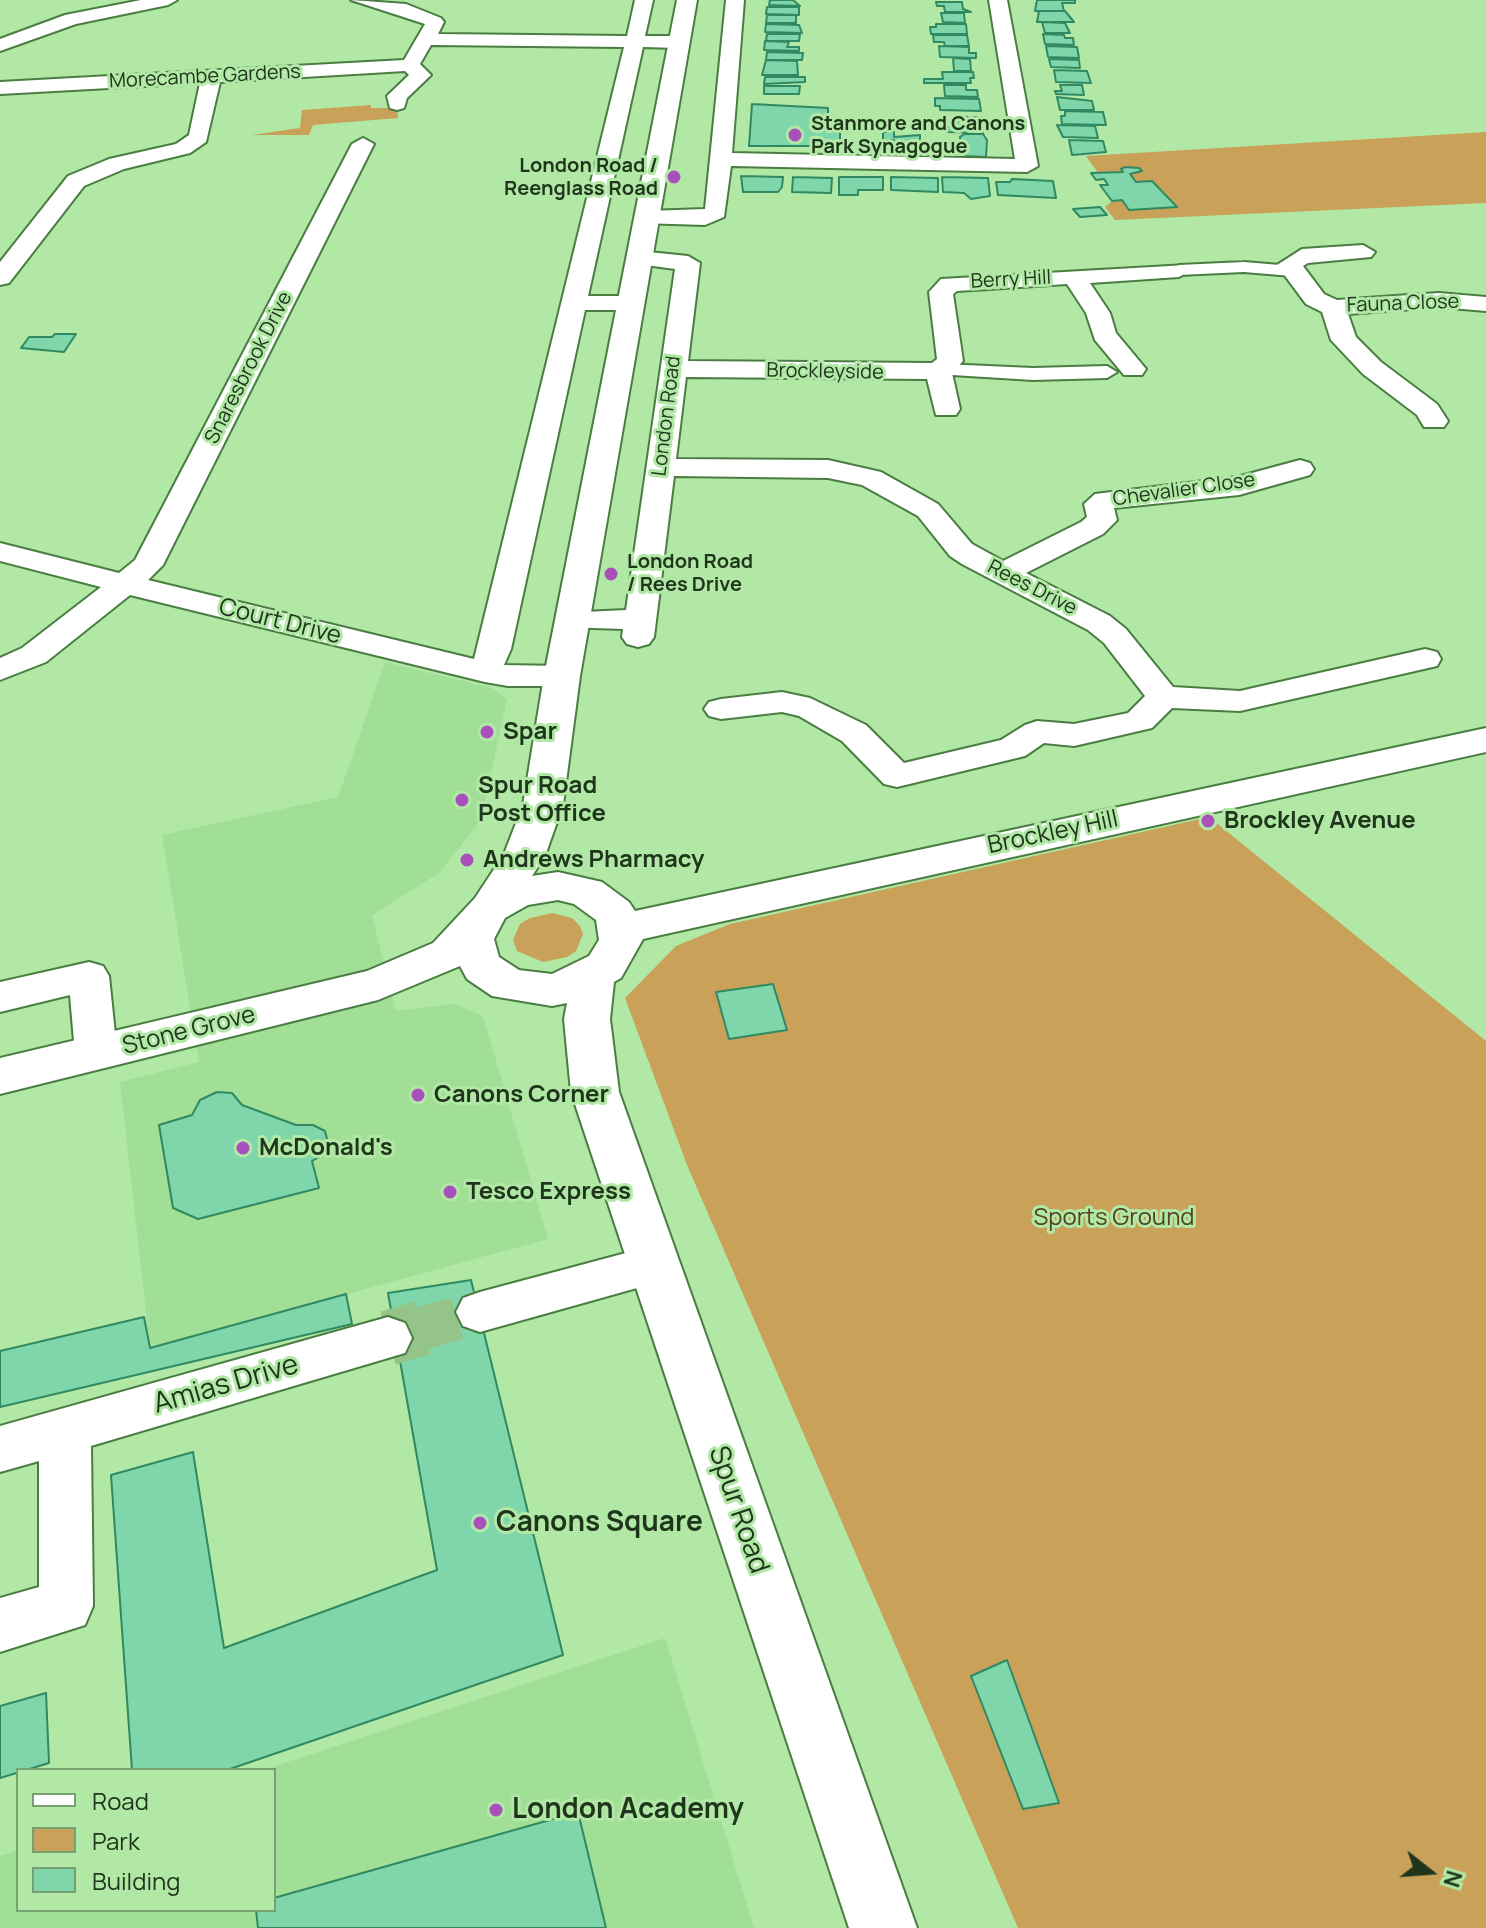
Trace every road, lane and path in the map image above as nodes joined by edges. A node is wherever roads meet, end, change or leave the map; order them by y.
1 (168, 0) edge
2 (360, 0) edge
3 (644, 0) edge
4 (687, 0) edge
5 (735, 0) edge
6 (998, 0) edge
7 (428, 35) junction
8 (636, 36) junction
9 (680, 37) junction
10 (0, 45) edge
11 (410, 65) junction
12 (211, 76) junction
13 (0, 88) edge
14 (397, 104) dead end
15 (363, 144) dead end
16 (719, 159) junction
17 (647, 218) junction
18 (1363, 252) dead end
19 (639, 258) junction
20 (1179, 270) joint
21 (1292, 271) junction
22 (1074, 276) junction
23 (0, 278) edge
24 (574, 303) junction
25 (631, 303) junction
26 (1486, 304) edge
27 (1333, 308) junction
28 (1162, 367) dead end
29 (673, 369) junction
30 (1133, 369) junction
31 (941, 370) junction
32 (1107, 372) joint
33 (946, 409) dead end
34 (1434, 421) dead end
35 (661, 467) junction
36 (1300, 469) dead end
37 (0, 552) edge
38 (1005, 572) junction
39 (124, 584) junction
40 (574, 620) junction
41 (1373, 642) dead end
42 (0, 670) edge
43 (485, 672) junction
44 (562, 676) junction
45 (1163, 697) junction
46 (721, 709) dead end
47 (1486, 740) edge
48 (543, 805) junction
49 (587, 892) junction
50 (484, 915) junction
51 (621, 929) junction
52 (593, 976) junction
53 (378, 984) junction
54 (513, 986) junction
55 (0, 997) edge
56 (96, 1053) junction
57 (0, 1076) edge
58 (595, 1092) junction
59 (652, 1265) junction
60 (480, 1312) tunnel mouth
61 (388, 1338) tunnel mouth
62 (65, 1431) junction
63 (0, 1449) edge
64 (0, 1625) edge
65 (883, 1928) edge

1 - 10 street
2 - 7 street
3 - 8 street
4 - 9 main road
5 - 16 street
6 - 16 street
7 - 8 street
7 - 11 street
8 - 9 street
8 - 24 street
9 - 17 main road
11 - 12 street, Morecambe Gardens
11 - 14 street
12 - 13 street, Morecambe Gardens
12 - 23 street
15 - 39 street, Snaresbrook Drive
16 - 17 street
17 - 19 main road
18 - 21 street
19 - 25 main road
19 - 29 street, London Road
20 - 21 street
20 - 22 street, Berry Hill
21 - 27 street
22 - 30 street, Berry Hill
22 - 31 street, Berry Hill
24 - 25 street
24 - 43 street
25 - 40 main road
26 - 27 street, Fauna Close
27 - 34 street, Fauna Close
28 - 30 street
29 - 31 street, Brockleyside
29 - 35 street, London Road
30 - 32 street
31 - 32 street
31 - 33 street
35 - 38 street, Rees Drive
35 - 40 street, London Road
36 - 38 street, Chevalier Close
37 - 39 street, Court Drive
38 - 45 street, Rees Drive
39 - 42 street, Snaresbrook Drive
39 - 43 street, Court Drive
40 - 44 main road
41 - 45 street
43 - 44 street, Court Drive
44 - 48 main road
45 - 46 street
47 - 51 main road, Brockley Hill
48 - 49 main road
48 - 50 main road
49 - 50 main road
49 - 51 main road
50 - 53 main road, Stone Grove
50 - 54 main road
51 - 52 main road
52 - 54 main road
52 - 58 main road, Spur Road
53 - 54 main road, Stone Grove
53 - 56 main road, Stone Grove
54 - 58 main road, Spur Road
55 - 56 street
56 - 57 main road, Stone Grove
58 - 59 main road, Spur Road
59 - 60 street
59 - 65 main road, Spur Road
61 - 62 street, Amias Drive
62 - 63 street, Amias Drive
62 - 64 street

